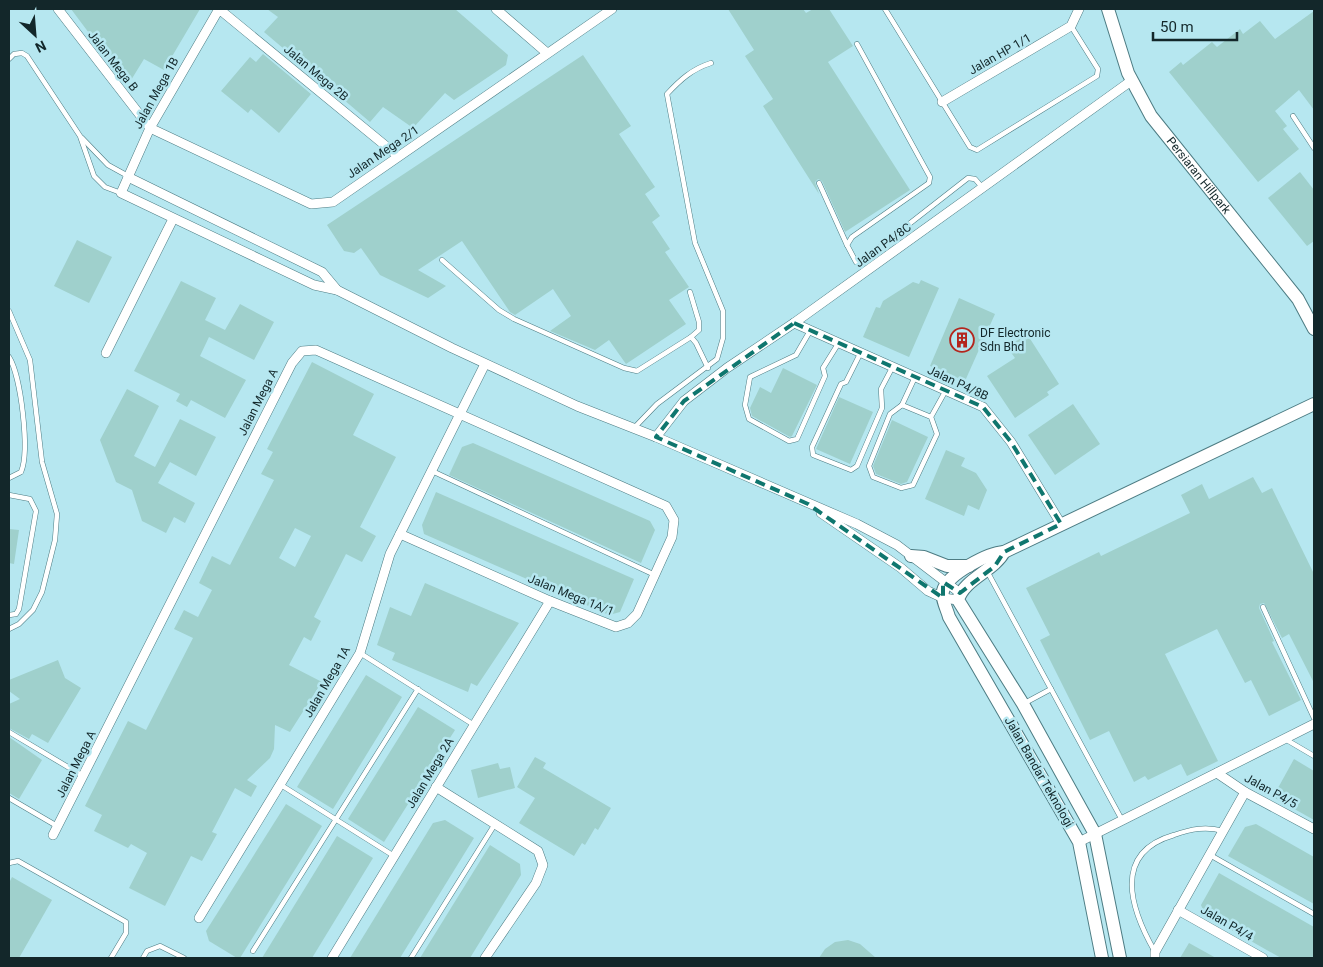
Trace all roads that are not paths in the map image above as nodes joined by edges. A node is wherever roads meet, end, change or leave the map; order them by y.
1 (58, 9) edge
2 (219, 9) edge
3 (496, 9) edge
4 (612, 9) edge
5 (885, 9) edge
6 (1079, 9) edge
7 (1108, 9) edge
8 (1071, 26) junction
9 (857, 44) dead end
10 (547, 53) junction
11 (9, 59) edge
12 (711, 63) dead end
13 (1131, 81) junction
14 (942, 102) junction
15 (1293, 116) dead end
16 (150, 128) junction
17 (80, 136) junction
18 (1314, 148) edge
19 (398, 156) junction
20 (128, 177) junction
21 (819, 183) dead end
22 (982, 186) junction
23 (121, 193) junction
24 (173, 219) junction
25 (847, 245) junction
26 (442, 260) dead end
27 (337, 290) junction
28 (690, 292) dead end
29 (9, 311) edge
30 (794, 324) junction
31 (1314, 329) edge
32 (810, 331) junction
33 (691, 337) junction
34 (838, 344) junction
35 (106, 353) dead end
36 (860, 354) junction
37 (9, 356) edge
38 (485, 364) junction
39 (708, 368) junction
40 (892, 368) junction
41 (915, 377) junction
42 (946, 390) junction
43 (1314, 404) edge
44 (902, 405) junction
45 (458, 414) junction
46 (931, 417) junction
47 (634, 428) junction
48 (656, 437) junction
49 (431, 470) junction
50 (9, 478) edge
51 (9, 496) edge
52 (808, 504) junction
53 (674, 520) joint
54 (1061, 524) junction
55 (400, 534) junction
56 (1004, 552) junction
57 (911, 556) junction
58 (970, 566) junction
59 (987, 571) junction
60 (655, 575) junction
61 (946, 584) junction
62 (959, 596) junction
63 (943, 598) junction
64 (550, 601) junction
65 (1263, 607) dead end
66 (9, 615) edge
67 (9, 630) edge
68 (360, 653) junction
69 (1051, 689) junction
70 (418, 690) junction
71 (1023, 704) junction
72 (1314, 718) edge
73 (474, 724) junction
74 (1314, 724) edge
75 (9, 732) edge
76 (1285, 739) junction
77 (1314, 756) edge
78 (1217, 773) junction
79 (83, 776) junction
80 (281, 785) junction
81 (436, 787) junction
82 (1245, 792) junction
83 (9, 798) edge
84 (337, 819) junction
85 (1122, 820) junction
86 (495, 824) junction
87 (1314, 829) edge
88 (55, 831) joint
89 (1223, 831) junction
90 (1095, 834) junction
91 (1079, 842) junction
92 (1210, 855) junction
93 (394, 856) junction
94 (9, 863) edge
95 (1178, 910) junction
96 (1314, 914) edge
97 (199, 918) dead end
98 (253, 951) dead end
99 (1155, 955) edge
100 (111, 958) edge
101 (143, 958) edge
102 (184, 958) edge
103 (332, 958) edge
104 (411, 958) edge
105 (485, 958) edge
106 (1102, 958) edge
107 (1120, 958) edge
108 (1263, 958) edge

1 - 16 street, Jalan Mega B
2 - 16 street, Jalan Mega 1B
2 - 19 street, Jalan Mega 2B
3 - 10 street
4 - 10 street, Jalan Mega 2/1
5 - 14 lane
6 - 8 street
7 - 13 street, Persiaran Hillpark
8 - 14 street, Jalan HP 1/1
8 - 14 lane
9 - 25 lane
10 - 19 street, Jalan Mega 2/1
11 - 17 lane
12 - 39 lane
13 - 22 street, Jalan P4/8C
13 - 31 street, Persiaran Hillpark
15 - 18 lane
16 - 19 street, Jalan Mega 2/1
16 - 20 street, Jalan Mega 1B
17 - 20 lane
17 - 23 lane
20 - 23 street, Jalan Mega 1B
20 - 27 street
21 - 25 lane
22 - 25 lane
22 - 30 street, Jalan P4/8C
23 - 24 street
24 - 27 street
24 - 35 street
26 - 33 lane
27 - 38 street
28 - 33 lane
29 - 67 lane
30 - 32 street, Jalan P4/8B
30 - 48 street, Jalan P4/8C
32 - 34 street, Jalan P4/8B
32 - 34 lane
33 - 39 lane
34 - 36 street, Jalan P4/8B
36 - 40 street, Jalan P4/8B
36 - 40 lane
37 - 50 lane
38 - 45 street, Jalan Mega 1A
38 - 47 street
39 - 47 lane
40 - 41 street, Jalan P4/8B
41 - 42 street, Jalan P4/8B
41 - 44 lane
42 - 46 lane
42 - 54 street, Jalan P4/8B
43 - 54 street
44 - 46 lane
44 - 46 lane
45 - 49 street, Jalan Mega 1A
45 - 53 street, Jalan Mega A
45 - 79 street, Jalan Mega A
47 - 48 street
48 - 52 street
49 - 55 street, Jalan Mega 1A
49 - 60 lane
51 - 66 lane
52 - 57 street, Jalan Bandar Teknologi
52 - 63 street
53 - 60 street, Jalan Mega 1A/1
54 - 56 street
55 - 64 street, Jalan Mega 1A/1
55 - 68 street, Jalan Mega 1A
56 - 58 street
56 - 59 street
57 - 58 street
57 - 61 street, Jalan Bandar Teknologi
58 - 61 street
59 - 62 street
59 - 69 lane
60 - 64 street, Jalan Mega 1A/1
61 - 62 street, Jalan Bandar Teknologi
61 - 63 street
62 - 63 street
62 - 71 street, Jalan Bandar Teknologi
63 - 91 street, Jalan Bandar Teknologi
64 - 73 street, Jalan Mega 2A
65 - 72 lane
68 - 70 lane
68 - 80 street, Jalan Mega 1A
69 - 71 lane
69 - 85 lane
70 - 73 lane
70 - 84 lane
71 - 90 street, Jalan Bandar Teknologi
73 - 81 street, Jalan Mega 2A
74 - 76 street
75 - 79 lane
76 - 77 lane
76 - 78 street
78 - 82 street, Jalan P4/5
78 - 85 street
79 - 88 street, Jalan Mega A
80 - 84 lane
80 - 97 street, Jalan Mega 1A
81 - 86 street
81 - 93 street, Jalan Mega 2A
82 - 87 street, Jalan P4/5
82 - 89 street
83 - 88 lane
84 - 93 lane
84 - 98 lane
85 - 90 street
86 - 104 lane
86 - 105 street
89 - 92 street
89 - 99 lane
90 - 91 street
90 - 107 street, Jalan Bandar Teknologi
91 - 106 street, Jalan Bandar Teknologi
92 - 95 street
92 - 96 lane
93 - 103 street, Jalan Mega 2A
94 - 100 lane
95 - 99 street
95 - 108 street, Jalan P4/4
101 - 102 lane

